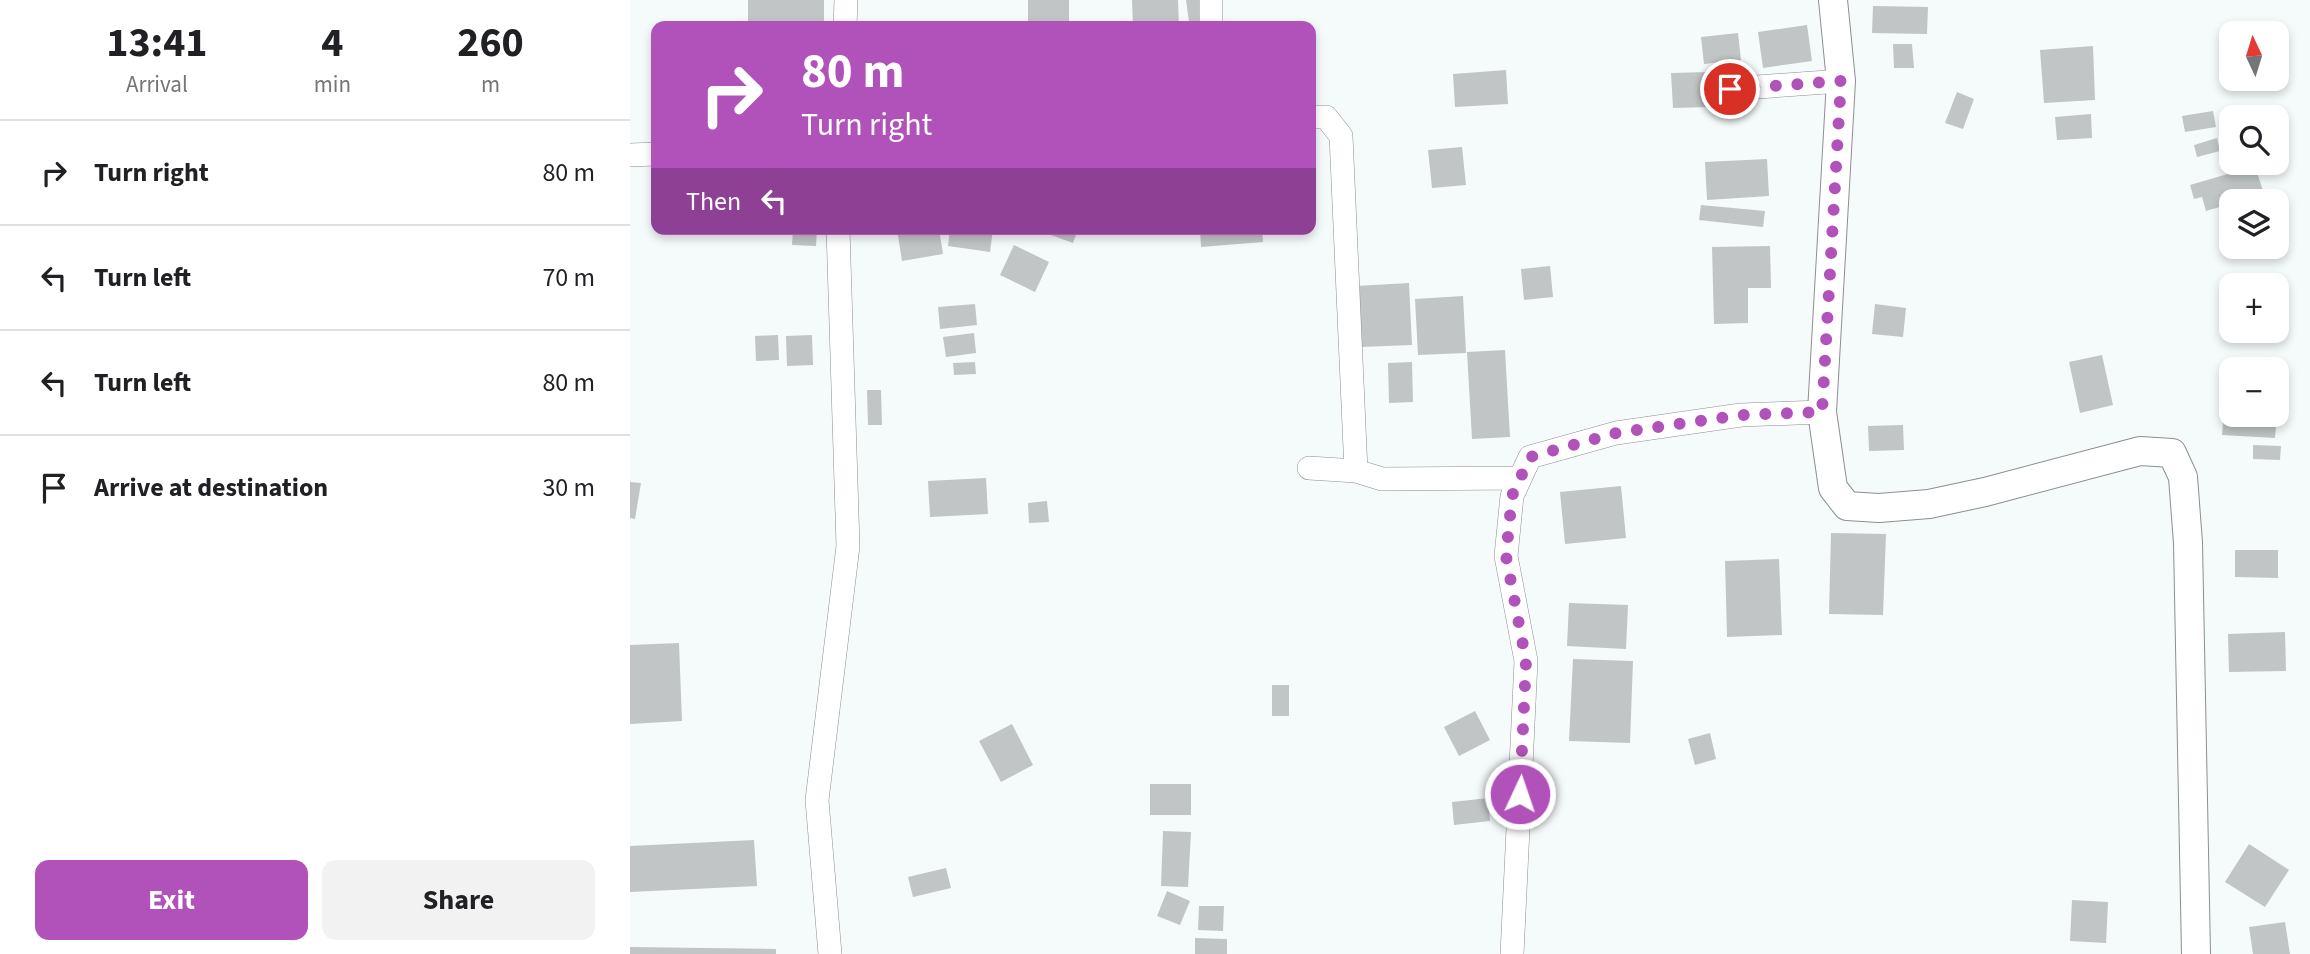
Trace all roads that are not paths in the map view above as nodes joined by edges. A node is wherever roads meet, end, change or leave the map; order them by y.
1 (846, 0) edge
2 (1211, 0) edge
3 (1833, 0) edge
4 (845, 21) edge
5 (1210, 21) edge
6 (1841, 81) junction
7 (1730, 89) dead end
8 (1316, 117) edge
9 (651, 154) edge
10 (630, 155) edge
11 (838, 235) edge
12 (1822, 412) junction
13 (1308, 467) dead end
14 (1356, 471) junction
15 (1520, 478) junction
16 (830, 954) edge
17 (1512, 954) edge
18 (2196, 954) edge

1 - 4 street
2 - 5 street
3 - 6 street
6 - 7 street
6 - 12 street
8 - 14 street
9 - 10 street
11 - 16 street
12 - 15 street
12 - 18 street
13 - 14 street
14 - 15 street
15 - 17 street

